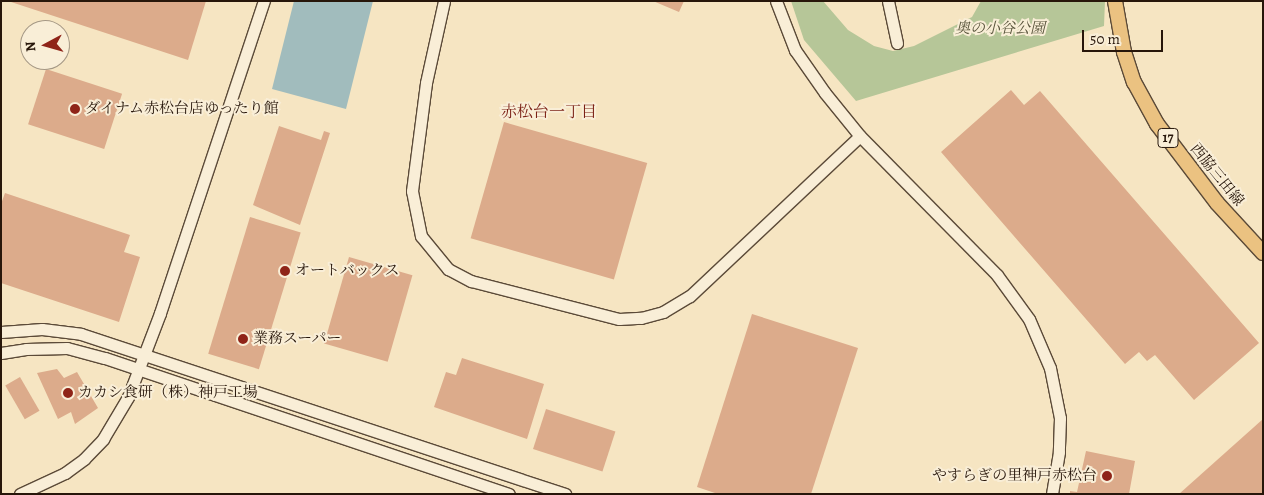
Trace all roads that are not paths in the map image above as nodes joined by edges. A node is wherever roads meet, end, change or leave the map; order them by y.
1 (264, 1) edge
2 (444, 1) edge
3 (776, 1) edge
4 (888, 1) edge
5 (1115, 1) edge
6 (897, 43) dead end
7 (860, 136) junction
8 (1263, 253) edge
9 (1, 332) edge
10 (1, 353) edge
11 (145, 355) junction
12 (140, 369) junction
13 (20, 494) edge
14 (508, 494) edge
15 (565, 494) edge
16 (1052, 494) edge

1 - 11 street
2 - 7 street
3 - 7 street
4 - 6 street
5 - 8 main road, 西脇三田線 / 17
7 - 16 street
9 - 11 street
10 - 12 street
11 - 12 street
11 - 15 street
12 - 13 street
12 - 14 street

